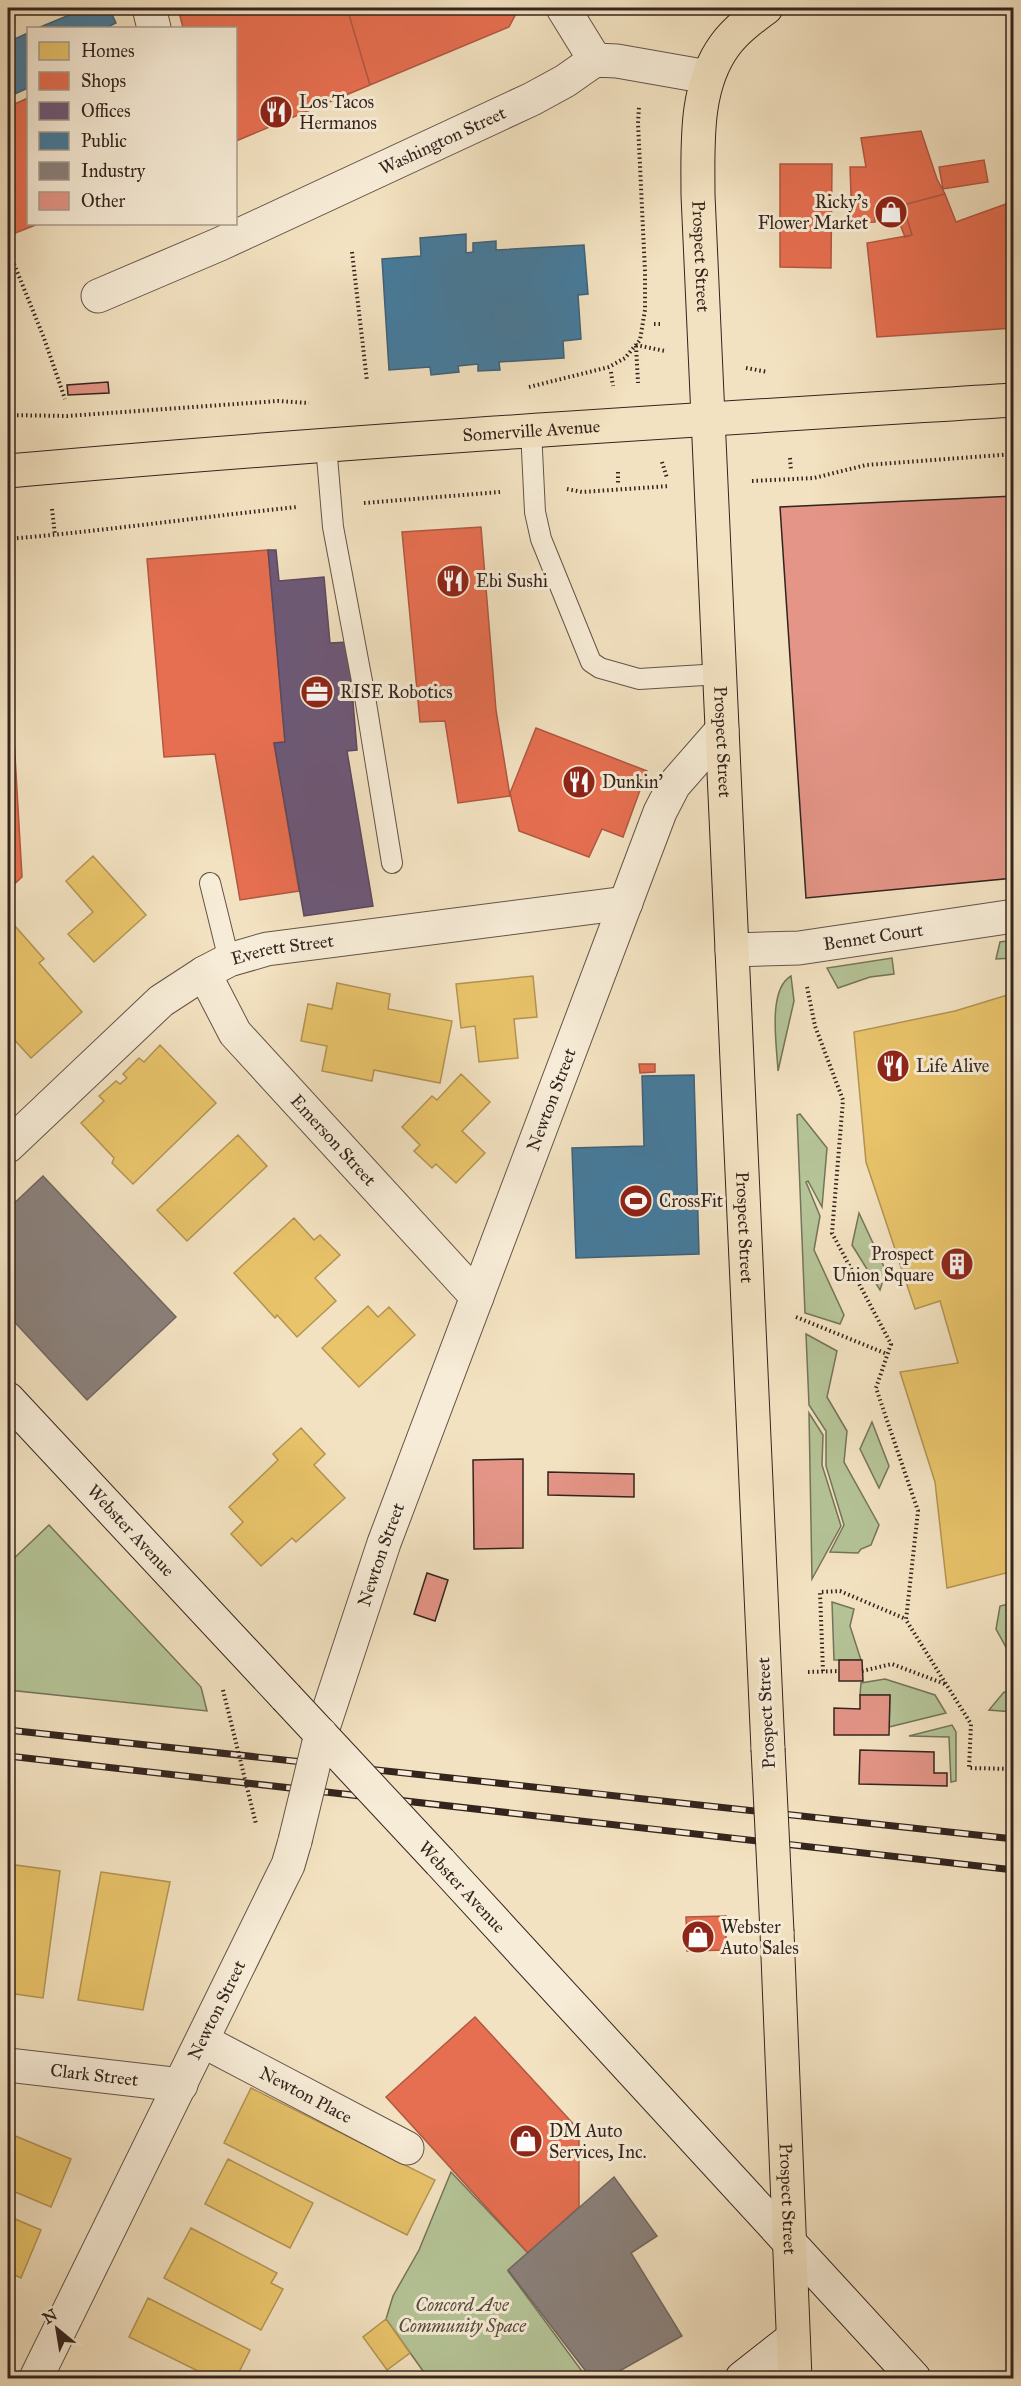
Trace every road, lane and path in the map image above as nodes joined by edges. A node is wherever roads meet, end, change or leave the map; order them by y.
1 (149, 8) edge
2 (563, 8) edge
3 (766, 8) edge
4 (154, 27) edge
5 (595, 60) junction
6 (659, 68) junction
7 (708, 77) junction
8 (236, 225) edge
9 (237, 225) edge
10 (215, 234) edge
11 (352, 252) dead end
12 (14, 264) dead end
13 (98, 296) dead end
14 (636, 345) junction
15 (611, 372) dead end
16 (636, 376) dead end
17 (367, 381) dead end
18 (613, 386) dead end
19 (523, 389) dead end
20 (65, 399) dead end
21 (1014, 400) edge
22 (315, 404) dead end
23 (8, 416) edge
24 (708, 419) junction
25 (531, 430) junction
26 (326, 445) junction
27 (1014, 454) edge
28 (790, 458) dead end
29 (8, 471) edge
30 (791, 471) dead end
31 (618, 472) dead end
32 (761, 480) dead end
33 (618, 484) dead end
34 (720, 674) junction
35 (722, 730) junction
36 (392, 863) dead end
37 (210, 883) dead end
38 (626, 903) junction
39 (1014, 916) edge
40 (732, 950) junction
41 (216, 966) junction
42 (807, 985) dead end
43 (8, 1146) edge
44 (477, 1297) junction
45 (796, 1317) dead end
46 (887, 1354) junction
47 (8, 1399) edge
48 (906, 1620) junction
49 (823, 1671) junction
50 (839, 1671) dead end
51 (862, 1671) dead end
52 (808, 1672) dead end
53 (946, 1684) junction
54 (223, 1690) dead end
55 (321, 1734) junction
56 (1014, 1768) edge
57 (256, 1826) dead end
58 (202, 2041) junction
59 (8, 2065) edge
60 (182, 2085) junction
61 (407, 2148) dead end
62 (789, 2245) junction
63 (793, 2338) junction
64 (36, 2379) edge
65 (742, 2379) edge
66 (795, 2379) edge
67 (914, 2379) edge

1 - 4 street
2 - 5 street
3 - 7 main road
5 - 6 street
5 - 9 street, Washington Street
6 - 7 street
6 - 14 path
7 - 24 main road, Prospect Street
8 - 10 street, Washington Street
10 - 13 street, Washington Street
11 - 17 path
12 - 20 path
14 - 16 path
14 - 19 path
15 - 18 path
21 - 24 main road, Somerville Avenue
22 - 23 path
24 - 25 main road, Somerville Avenue
24 - 34 main road, Prospect Street
25 - 26 main road, Somerville Avenue
25 - 34 lane
26 - 29 main road, Somerville Avenue
26 - 36 lane
27 - 32 path
28 - 30 path
31 - 33 path
34 - 35 main road, Prospect Street
35 - 38 street, Newton Street
35 - 40 main road, Prospect Street
37 - 41 lane
38 - 41 street, Everett Street
38 - 44 street, Newton Street
39 - 40 street, Bennet Court
40 - 62 main road, Prospect Street, bridge
41 - 43 street, Everett Street
41 - 44 street, Emerson Street
42 - 46 path
44 - 55 street, Newton Street
45 - 46 path
46 - 48 path
47 - 55 street, Webster Avenue, bridge
48 - 49 path
48 - 53 path
49 - 50 path
49 - 52 path
51 - 53 path
53 - 56 path
54 - 57 path, bridge
55 - 58 street, Newton Street, bridge
55 - 62 street, Webster Avenue, bridge
58 - 60 street, Newton Street
58 - 61 street, Newton Place
59 - 60 street, Clark Street
60 - 64 street, Newton Street
62 - 63 main road, Prospect Street
62 - 67 street, Webster Avenue
63 - 65 street
63 - 66 main road, Prospect Street

